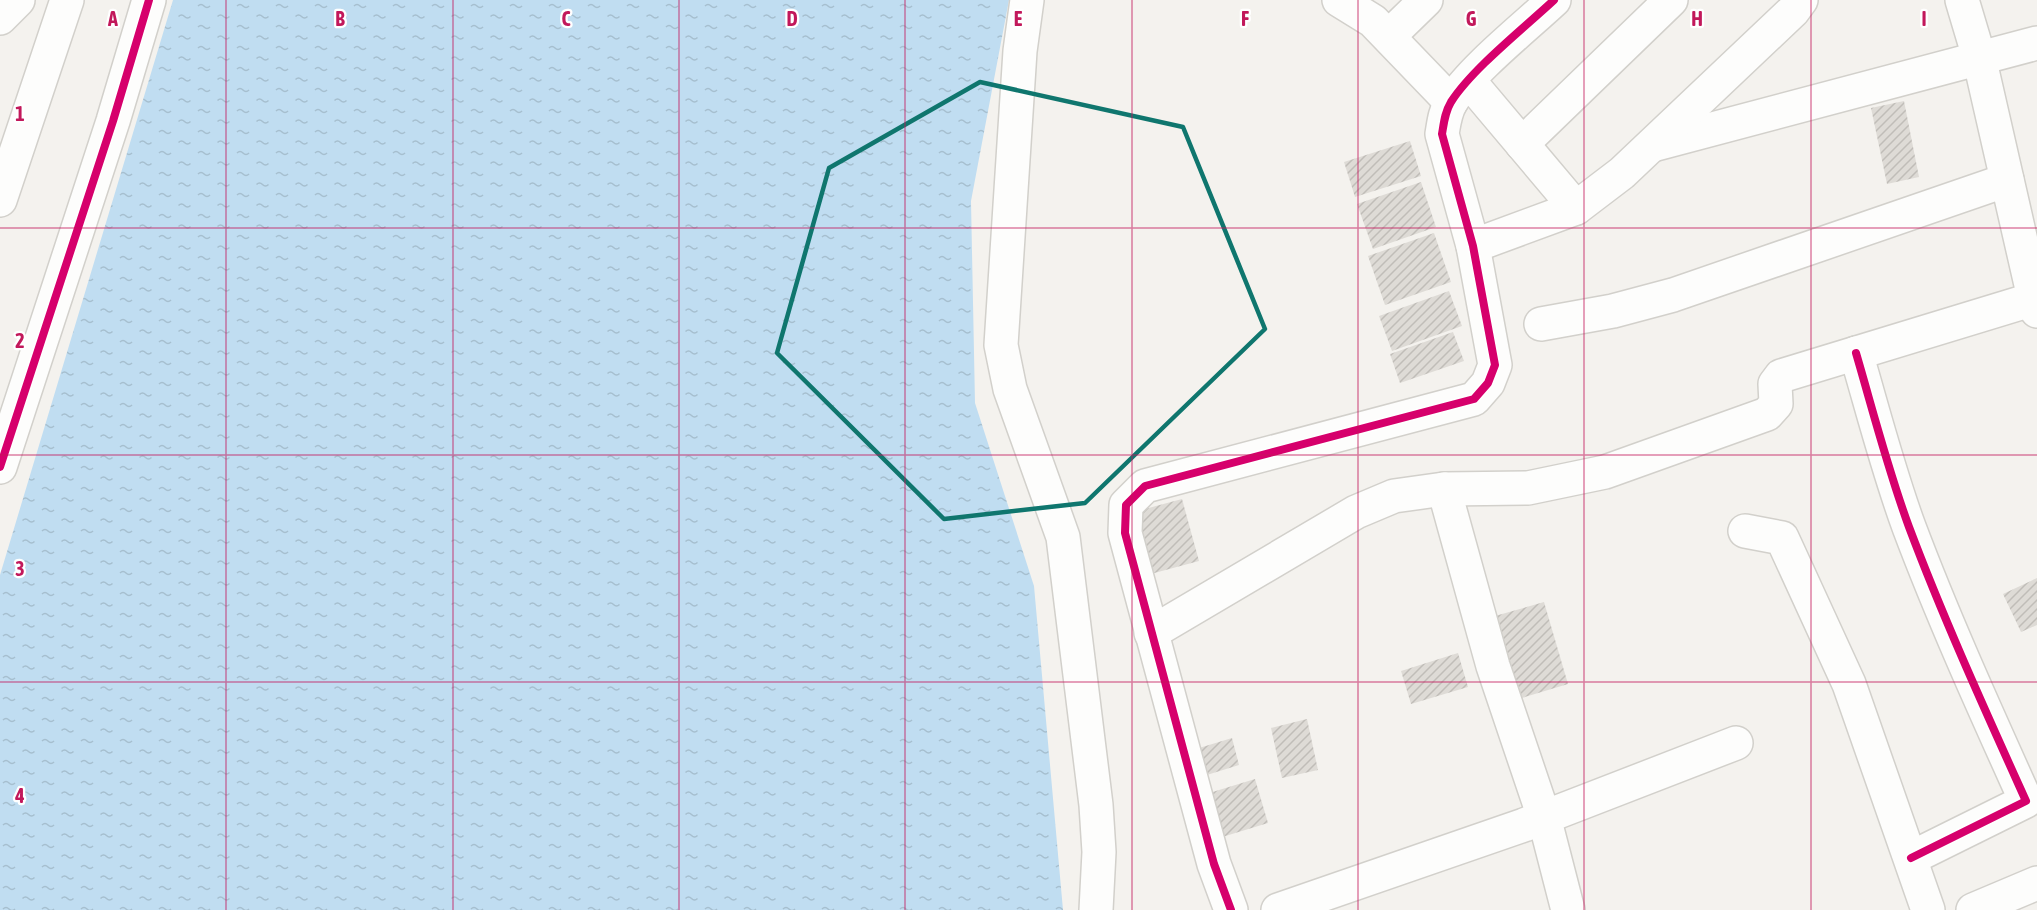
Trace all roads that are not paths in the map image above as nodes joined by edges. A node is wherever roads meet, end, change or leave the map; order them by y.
1 (18, 0) edge
2 (67, 0) edge
3 (149, 0) edge
4 (1027, 0) edge
5 (1340, 0) edge
6 (1426, 0) edge
7 (1554, 0) edge
8 (1671, 0) edge
9 (1801, 0) edge
10 (1962, 0) edge
11 (0, 18) edge
12 (1379, 18) edge
13 (2037, 43) edge
14 (1979, 57) junction
15 (1460, 91) junction
16 (1522, 144) junction
17 (1651, 145) junction
18 (2007, 180) junction
19 (0, 200) edge
20 (1576, 208) junction
21 (1473, 246) junction
22 (2036, 302) edge
23 (1542, 324) dead end
24 (1856, 353) junction
25 (0, 466) edge
26 (1444, 489) junction
27 (1745, 531) dead end
28 (1151, 633) junction
29 (1736, 743) dead end
30 (1544, 817) junction
31 (1911, 858) junction
32 (2037, 883) edge
33 (1096, 910) edge
34 (1230, 910) edge
35 (1278, 910) edge
36 (1568, 910) edge
37 (1928, 910) edge
38 (1973, 910) edge

1 - 11 street
2 - 19 street
3 - 25 street
4 - 33 street
5 - 12 street
6 - 12 street
7 - 15 street
8 - 16 street
9 - 17 street
10 - 14 street
12 - 15 street
13 - 14 street
14 - 17 street
14 - 18 street
15 - 16 street
15 - 21 street
16 - 20 street
17 - 20 street
18 - 22 street
18 - 23 street
20 - 21 street
21 - 28 street
22 - 24 street
24 - 26 street
24 - 31 street
26 - 28 street
26 - 30 street
27 - 31 street
28 - 34 street
29 - 30 street
30 - 35 street
30 - 36 street
31 - 37 street
32 - 38 street

